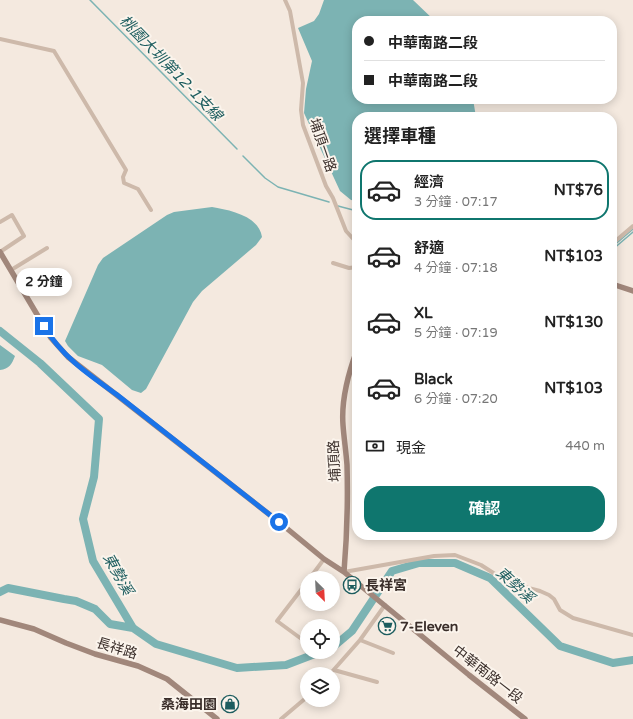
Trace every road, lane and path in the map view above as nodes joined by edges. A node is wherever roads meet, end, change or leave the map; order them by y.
1 (285, 0) edge
2 (0, 39) edge
3 (151, 210) dead end
4 (0, 222) edge
5 (633, 226) edge
6 (352, 238) edge
7 (617, 240) edge
8 (47, 248) dead end
9 (0, 252) edge
10 (333, 263) dead end
11 (352, 268) edge
12 (11, 270) junction
13 (617, 286) edge
14 (633, 291) edge
15 (352, 366) edge
16 (324, 559) junction
17 (315, 571) edge
18 (344, 572) junction
19 (300, 591) edge
20 (383, 604) junction
21 (0, 620) edge
22 (633, 635) edge
23 (300, 638) edge
24 (360, 640) junction
25 (393, 653) dead end
26 (337, 667) edge
27 (340, 672) edge
28 (377, 682) dead end
29 (300, 703) edge
30 (217, 719) edge
31 (281, 719) edge
32 (525, 719) edge

1 - 6 street, 埔頂一路
2 - 3 street
4 - 9 street
5 - 7 street
8 - 12 street
9 - 12 main road, 中華南路一段
10 - 11 street
12 - 16 main road, 中華南路一段
13 - 14 main road
15 - 18 main road, 埔頂路
16 - 17 street
16 - 18 main road, 中華南路一段
18 - 20 main road, 中華南路一段
18 - 22 street
19 - 23 street
20 - 24 street
20 - 32 main road, 中華南路一段
21 - 30 main road, 長祥路
24 - 25 street
24 - 26 street
27 - 28 street
29 - 31 street

